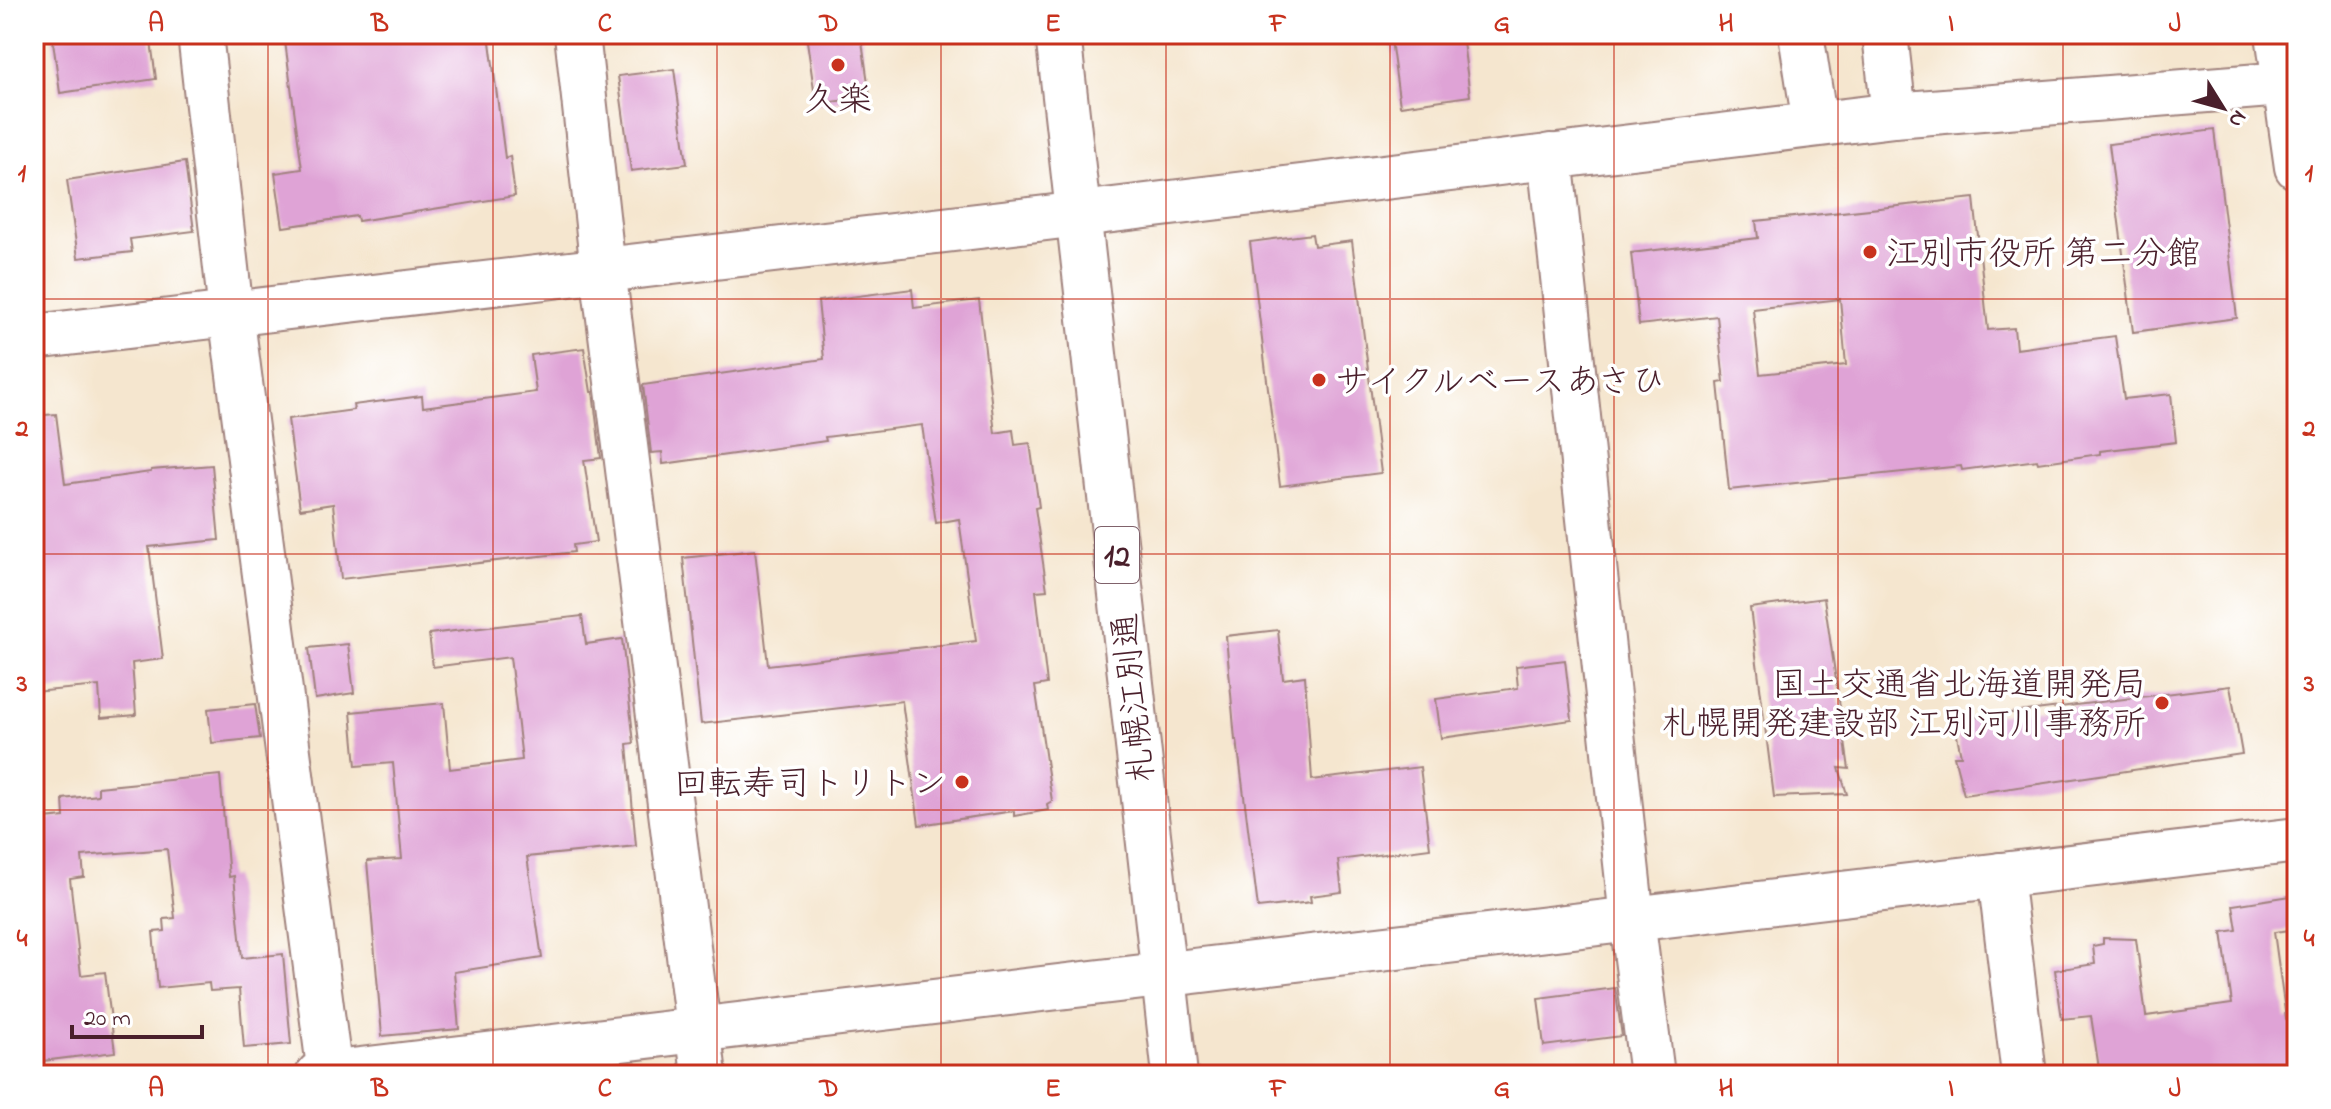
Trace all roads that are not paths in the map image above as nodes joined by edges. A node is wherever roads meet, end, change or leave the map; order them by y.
1 (200, 34) edge
2 (577, 34) edge
3 (1058, 34) edge
4 (1801, 34) edge
5 (1885, 34) edge
6 (2278, 34) edge
7 (2291, 84) edge
8 (1894, 115) junction
9 (1815, 124) junction
10 (1550, 156) junction
11 (2297, 167) edge
12 (1080, 214) junction
13 (603, 270) junction
14 (231, 313) junction
15 (34, 337) edge
16 (2297, 840) edge
17 (2000, 875) junction
18 (1632, 919) junction
19 (1163, 974) junction
20 (699, 1030) junction
21 (326, 1075) edge
22 (704, 1075) edge
23 (1175, 1075) edge
24 (1652, 1075) edge
25 (2024, 1075) edge

1 - 14 main road
2 - 13 main road
3 - 12 main road, 札幌江別通 / 12
4 - 9 main road
5 - 8 main road
6 - 7 main road
7 - 8 main road
7 - 11 main road
8 - 9 main road
9 - 10 main road
10 - 12 main road
10 - 18 main road
12 - 13 main road
12 - 19 main road, 札幌江別通 / 12
13 - 14 main road
13 - 20 main road
14 - 15 main road
14 - 21 main road
16 - 17 main road
17 - 18 main road
17 - 25 main road
18 - 19 main road
18 - 24 main road
19 - 20 main road
19 - 23 main road, 札幌江別通 / 12
20 - 21 main road
20 - 22 main road

